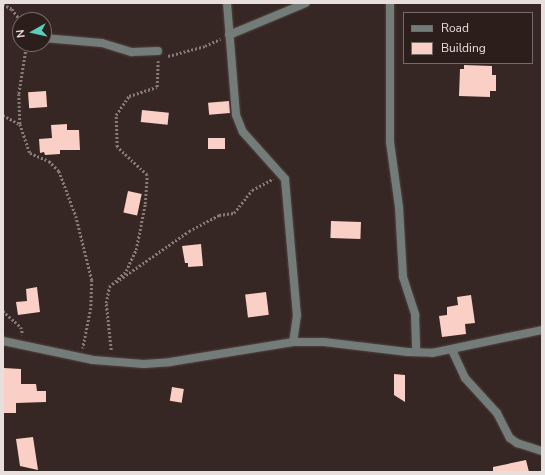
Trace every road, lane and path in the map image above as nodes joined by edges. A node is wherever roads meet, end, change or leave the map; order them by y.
1 (227, 3) edge
2 (306, 3) edge
3 (390, 3) edge
4 (3, 4) edge
5 (14, 12) edge
6 (229, 35) junction
7 (52, 39) edge
8 (158, 51) dead end
9 (26, 52) edge
10 (3, 115) edge
11 (20, 124) junction
12 (284, 176) junction
13 (109, 287) junction
14 (3, 311) edge
15 (542, 330) edge
16 (3, 341) edge
17 (293, 342) junction
18 (26, 345) junction
19 (452, 350) junction
20 (416, 352) junction
21 (81, 356) junction
22 (112, 363) junction
23 (542, 451) edge

1 - 6 street
2 - 6 street
3 - 20 street
4 - 5 path
6 - 12 street
6 - 13 path
7 - 8 street
9 - 11 path
10 - 11 path
11 - 21 path
12 - 13 path
12 - 17 street
13 - 22 path
14 - 18 path
15 - 19 street
16 - 18 street
17 - 20 street
17 - 22 street
18 - 21 street
19 - 20 street
19 - 23 street
21 - 22 street

